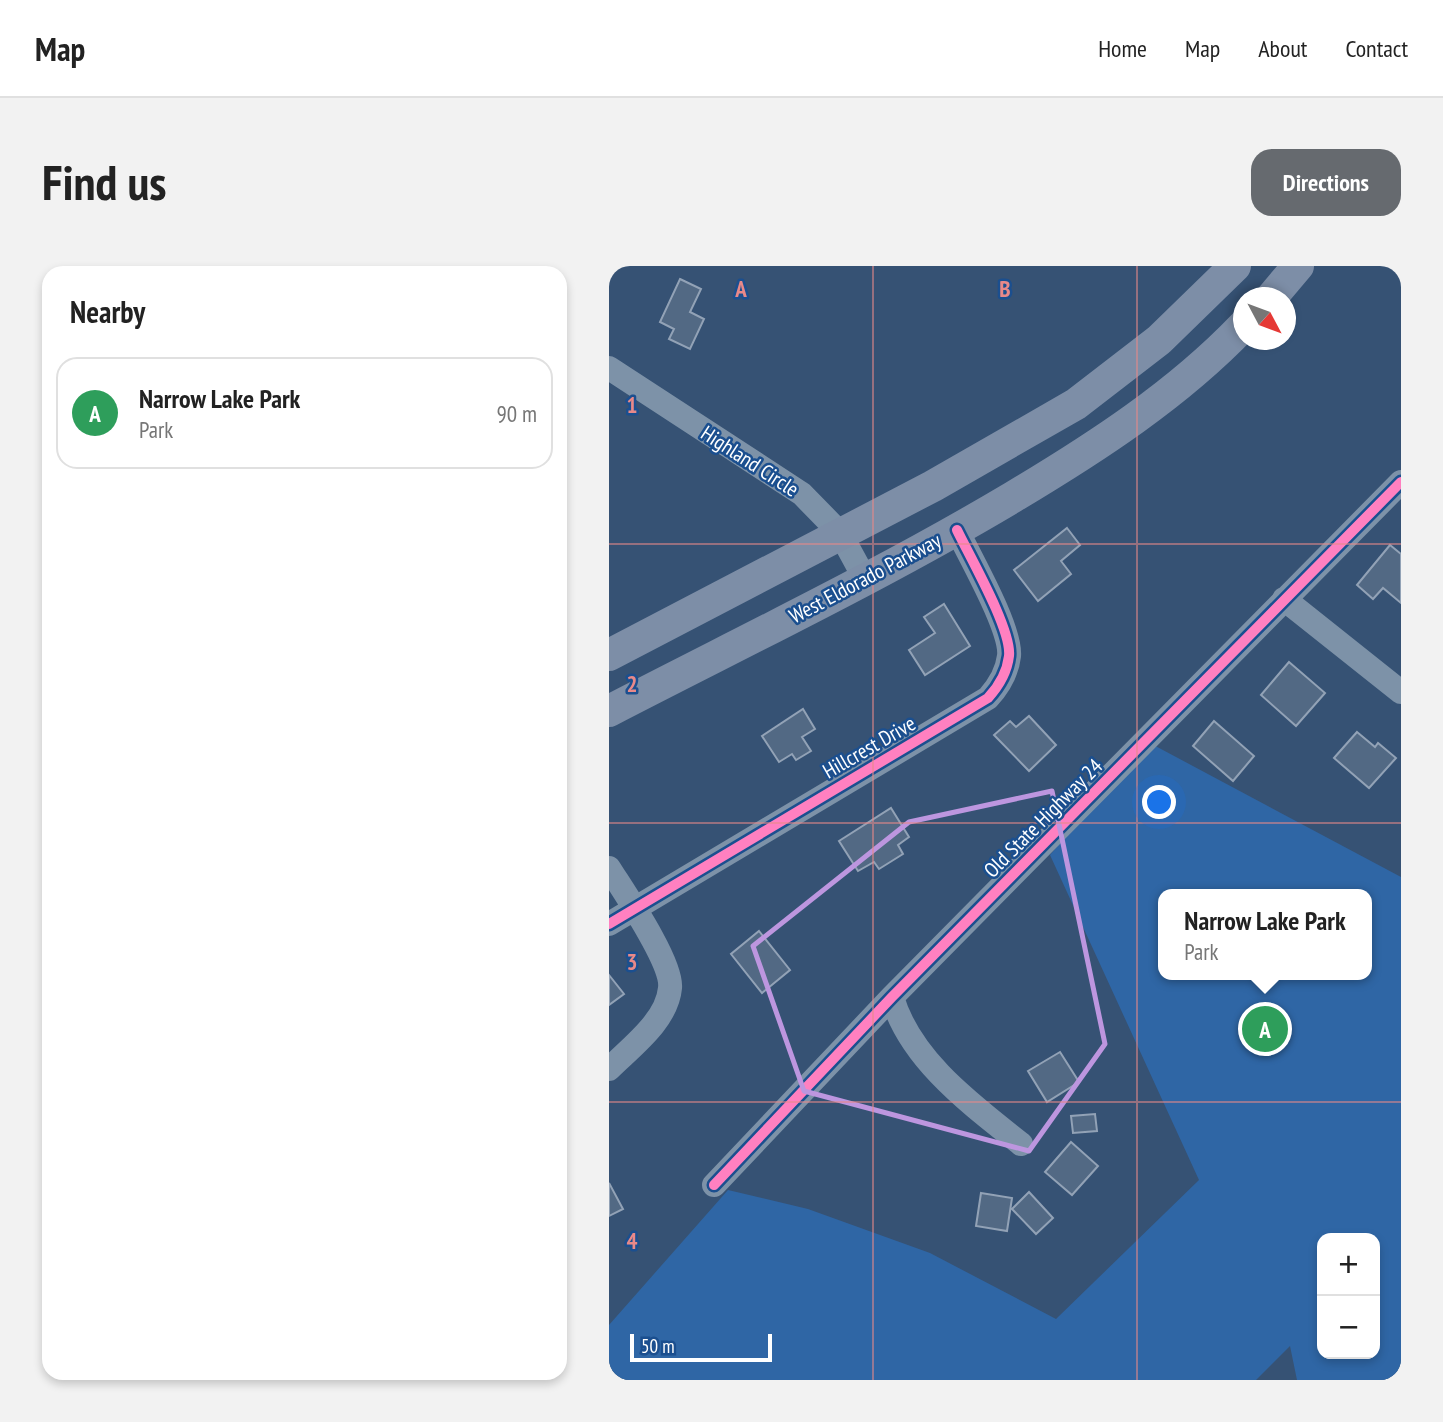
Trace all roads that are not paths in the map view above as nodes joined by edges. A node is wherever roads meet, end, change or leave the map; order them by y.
1 (1235, 266) edge
2 (1298, 266) edge
3 (1280, 287) edge
4 (1233, 336) edge
5 (609, 368) edge
6 (1401, 482) edge
7 (957, 530) junction
8 (840, 533) junction
9 (865, 579) junction
10 (1284, 599) junction
11 (609, 655) edge
12 (1401, 692) edge
13 (609, 711) edge
14 (609, 868) edge
15 (634, 909) junction
16 (609, 924) edge
17 (892, 997) junction
18 (609, 1069) edge
19 (1021, 1144) dead end
20 (715, 1185) dead end

1 - 8 main road
2 - 3 main road
4 - 7 main road, West Eldorado Parkway
5 - 8 street, Highland Circle
6 - 10 street, Old State Highway 24
7 - 9 main road, West Eldorado Parkway
7 - 15 street, Hillcrest Drive
8 - 9 street, Highland Circle
8 - 11 main road
9 - 13 main road, West Eldorado Parkway
10 - 12 street
10 - 17 street, Old State Highway 24
14 - 15 street
15 - 16 street, Hillcrest Drive
15 - 18 street
17 - 19 street
17 - 20 street, Old State Highway 24

